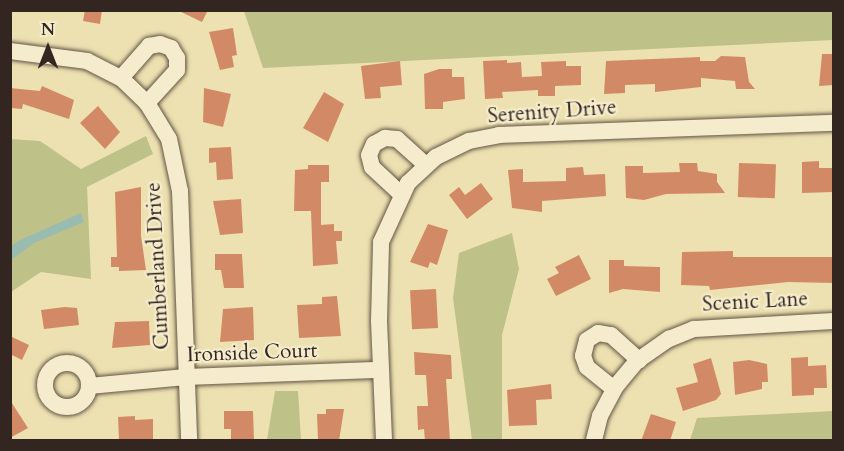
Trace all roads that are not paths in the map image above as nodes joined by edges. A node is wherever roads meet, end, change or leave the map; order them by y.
1 (10, 51) edge
2 (121, 78) junction
3 (147, 103) junction
4 (834, 123) edge
5 (426, 165) junction
6 (402, 195) junction
7 (834, 321) edge
8 (639, 360) junction
9 (381, 370) junction
10 (186, 377) junction
11 (89, 386) dead end
12 (614, 389) junction
13 (189, 441) edge
14 (384, 441) edge
15 (594, 441) edge

1 - 2 street, Cumberland Drive
2 - 3 street, Cumberland Drive
2 - 3 street
3 - 10 street, Cumberland Drive
4 - 5 street, Serenity Drive
5 - 6 street, Serenity Drive
5 - 6 street
6 - 9 street, Serenity Drive
7 - 8 street, Scenic Lane
8 - 12 street, Scenic Lane
8 - 12 street
9 - 10 street, Ironside Court
9 - 14 street, Serenity Drive
10 - 11 street, Ironside Court
10 - 13 street, Cumberland Drive
12 - 15 street, Scenic Lane

